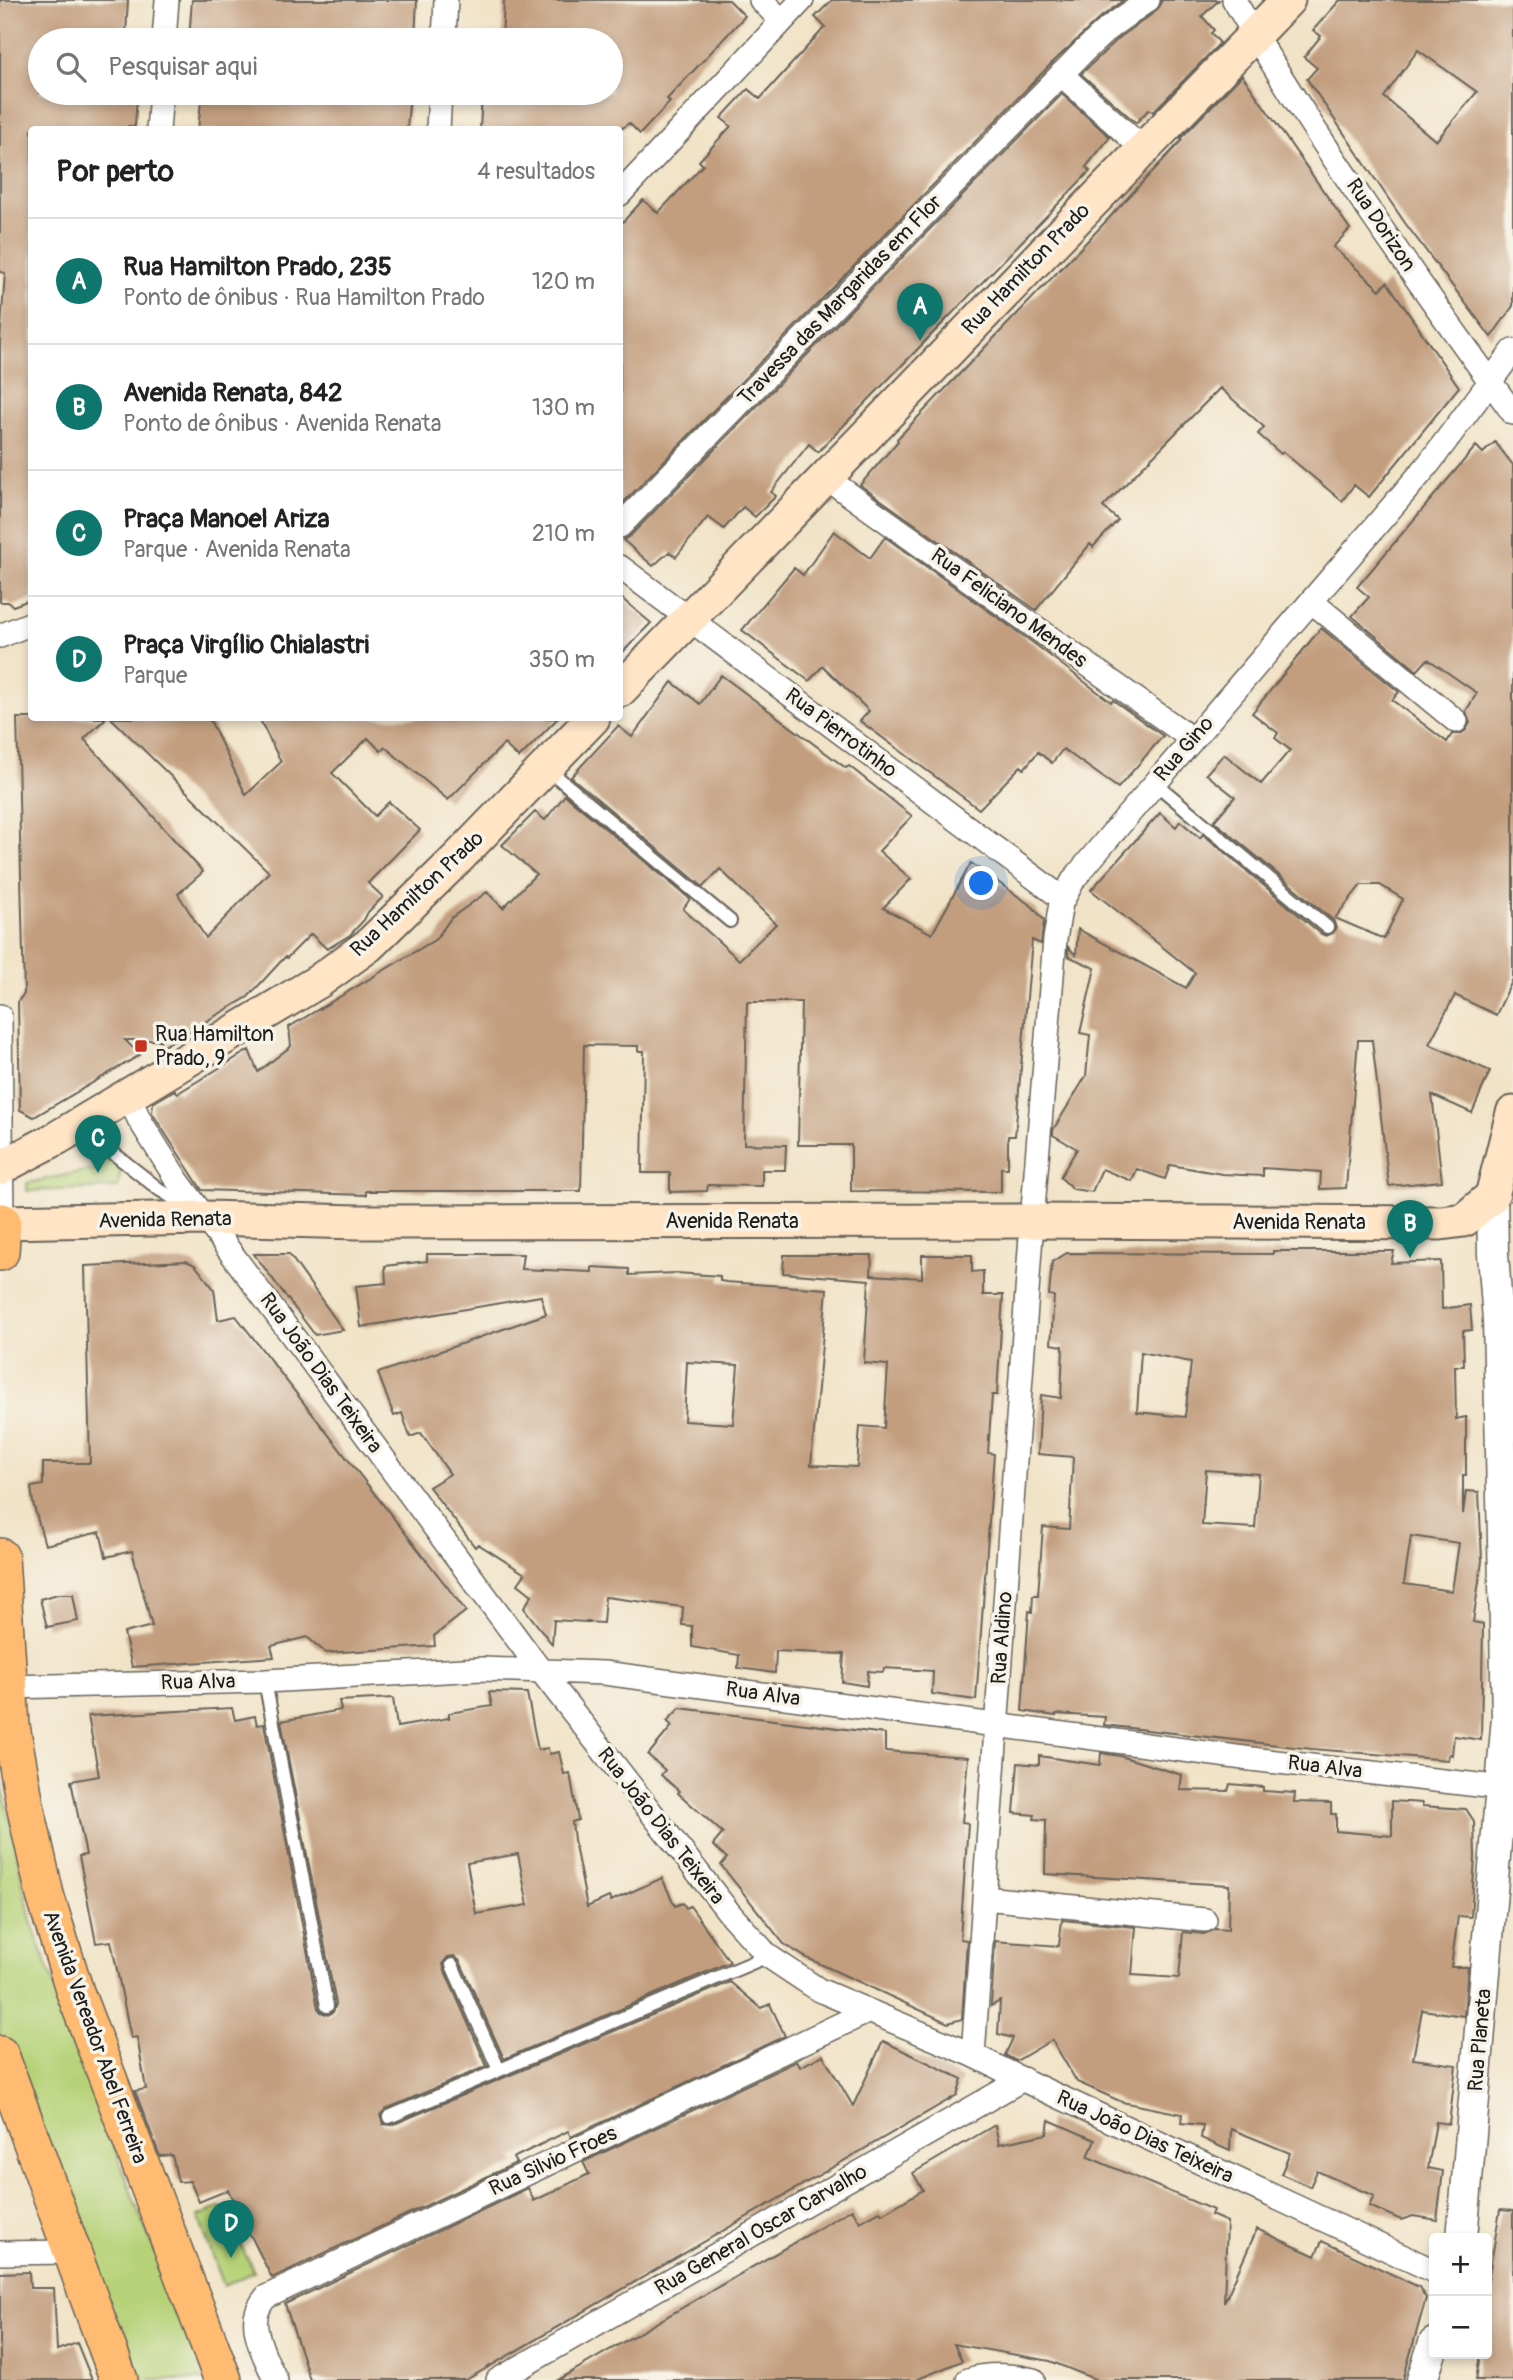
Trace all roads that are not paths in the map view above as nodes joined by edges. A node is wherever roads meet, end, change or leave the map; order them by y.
1 (167, 0) edge
2 (446, 0) edge
3 (761, 0) edge
4 (802, 0) edge
5 (1149, 0) edge
6 (1234, 0) edge
7 (1288, 0) edge
8 (782, 20) junction
9 (165, 28) edge
10 (445, 28) edge
11 (1254, 34) junction
12 (1061, 74) junction
13 (160, 105) edge
14 (439, 105) edge
15 (158, 126) edge
16 (438, 126) edge
17 (1143, 149) junction
18 (623, 191) edge
19 (1513, 351) edge
20 (1490, 381) junction
21 (1513, 414) edge
22 (825, 477) junction
23 (623, 523) edge
24 (623, 569) edge
25 (1311, 601) junction
26 (688, 619) junction
27 (28, 625) edge
28 (0, 636) edge
29 (623, 687) edge
30 (590, 721) edge
31 (1456, 721) dead end
32 (1192, 739) junction
33 (545, 767) junction
34 (1155, 783) junction
35 (1063, 899) junction
36 (730, 921) dead end
37 (1327, 927) dead end
38 (0, 1016) edge
39 (128, 1094) junction
40 (1513, 1112) edge
41 (78, 1126) junction
42 (1, 1167) edge
43 (1493, 1196) junction
44 (206, 1218) junction
45 (1464, 1220) junction
46 (1032, 1221) junction
47 (1, 1232) edge
48 (1493, 1254) junction
49 (0, 1557) edge
50 (541, 1671) junction
51 (265, 1681) junction
52 (8, 1687) junction
53 (996, 1725) junction
54 (1507, 1788) edge
55 (984, 1898) junction
56 (1205, 1920) dead end
57 (768, 1956) junction
58 (452, 1965) dead end
59 (327, 2006) dead end
60 (869, 2011) junction
61 (0, 2055) edge
62 (973, 2055) junction
63 (499, 2070) junction
64 (1023, 2080) junction
65 (389, 2117) dead end
66 (1462, 2233) edge
67 (72, 2252) junction
68 (0, 2253) edge
69 (1429, 2269) edge
70 (1429, 2358) edge
71 (119, 2380) edge
72 (223, 2380) edge
73 (276, 2380) edge
74 (498, 2380) edge
75 (968, 2380) edge
76 (1033, 2380) edge
77 (1422, 2380) edge

1 - 9 street
2 - 10 street
3 - 8 street
4 - 8 street
5 - 12 street, Travessa das Margaridas em Flor
6 - 11 street, Rua Dorizon
7 - 11 main road, Rua Hamilton Prado
8 - 18 street
11 - 17 main road, Rua Hamilton Prado
11 - 20 street, Rua Dorizon
12 - 17 street
12 - 23 street, Travessa das Margaridas em Flor
13 - 15 street
14 - 16 street
17 - 22 main road, Rua Hamilton Prado
19 - 20 street, Rua Gino
20 - 21 street, Rua Dorizon
20 - 25 street, Rua Gino
22 - 26 main road, Rua Hamilton Prado
22 - 32 street, Rua Feliciano Mendes
24 - 26 street, Rua Pierrotinho
25 - 31 street
25 - 32 street, Rua Gino
26 - 29 main road, Rua Hamilton Prado
26 - 35 street, Rua Pierrotinho
27 - 28 street
30 - 33 main road, Rua Hamilton Prado
32 - 34 street, Rua Gino
33 - 36 lane
33 - 39 main road, Rua Hamilton Prado
34 - 35 street, Rua Gino
34 - 37 lane
35 - 46 street, Rua Gino
38 - 42 street
39 - 41 main road, Rua Hamilton Prado
39 - 44 street, Rua João Dias Teixeira
40 - 43 main road, Rua Planeta
41 - 42 main road, Rua Hamilton Prado
41 - 44 lane
42 - 47 street
43 - 45 main road
43 - 48 street, Rua Planeta
44 - 46 main road, Avenida Renata
44 - 47 main road, Avenida Renata
44 - 50 street, Rua João Dias Teixeira
45 - 46 main road, Avenida Renata
45 - 48 street
46 - 53 street, Rua Aldino
48 - 54 street, Rua Planeta
49 - 52 main road, Avenida Vereador Abel Ferreira
50 - 51 street, Rua Alva
50 - 53 street, Rua Alva
50 - 57 street, Rua João Dias Teixeira
51 - 52 street, Rua Alva
51 - 59 lane
52 - 72 main road, Avenida Vereador Abel Ferreira
53 - 54 street, Rua Alva
53 - 55 street, Rua Aldino
54 - 66 street, Rua Planeta
55 - 56 street
55 - 62 street, Rua Aldino
57 - 60 street, Rua João Dias Teixeira
57 - 63 lane
58 - 63 lane
60 - 62 street, Rua João Dias Teixeira
60 - 73 street, Rua Silvio Froes
61 - 67 main road
62 - 64 street, Rua João Dias Teixeira
63 - 65 lane
64 - 69 street, Rua João Dias Teixeira
64 - 74 street, Rua General Oscar Carvalho
67 - 68 street
67 - 71 main road
70 - 77 street
75 - 76 street

